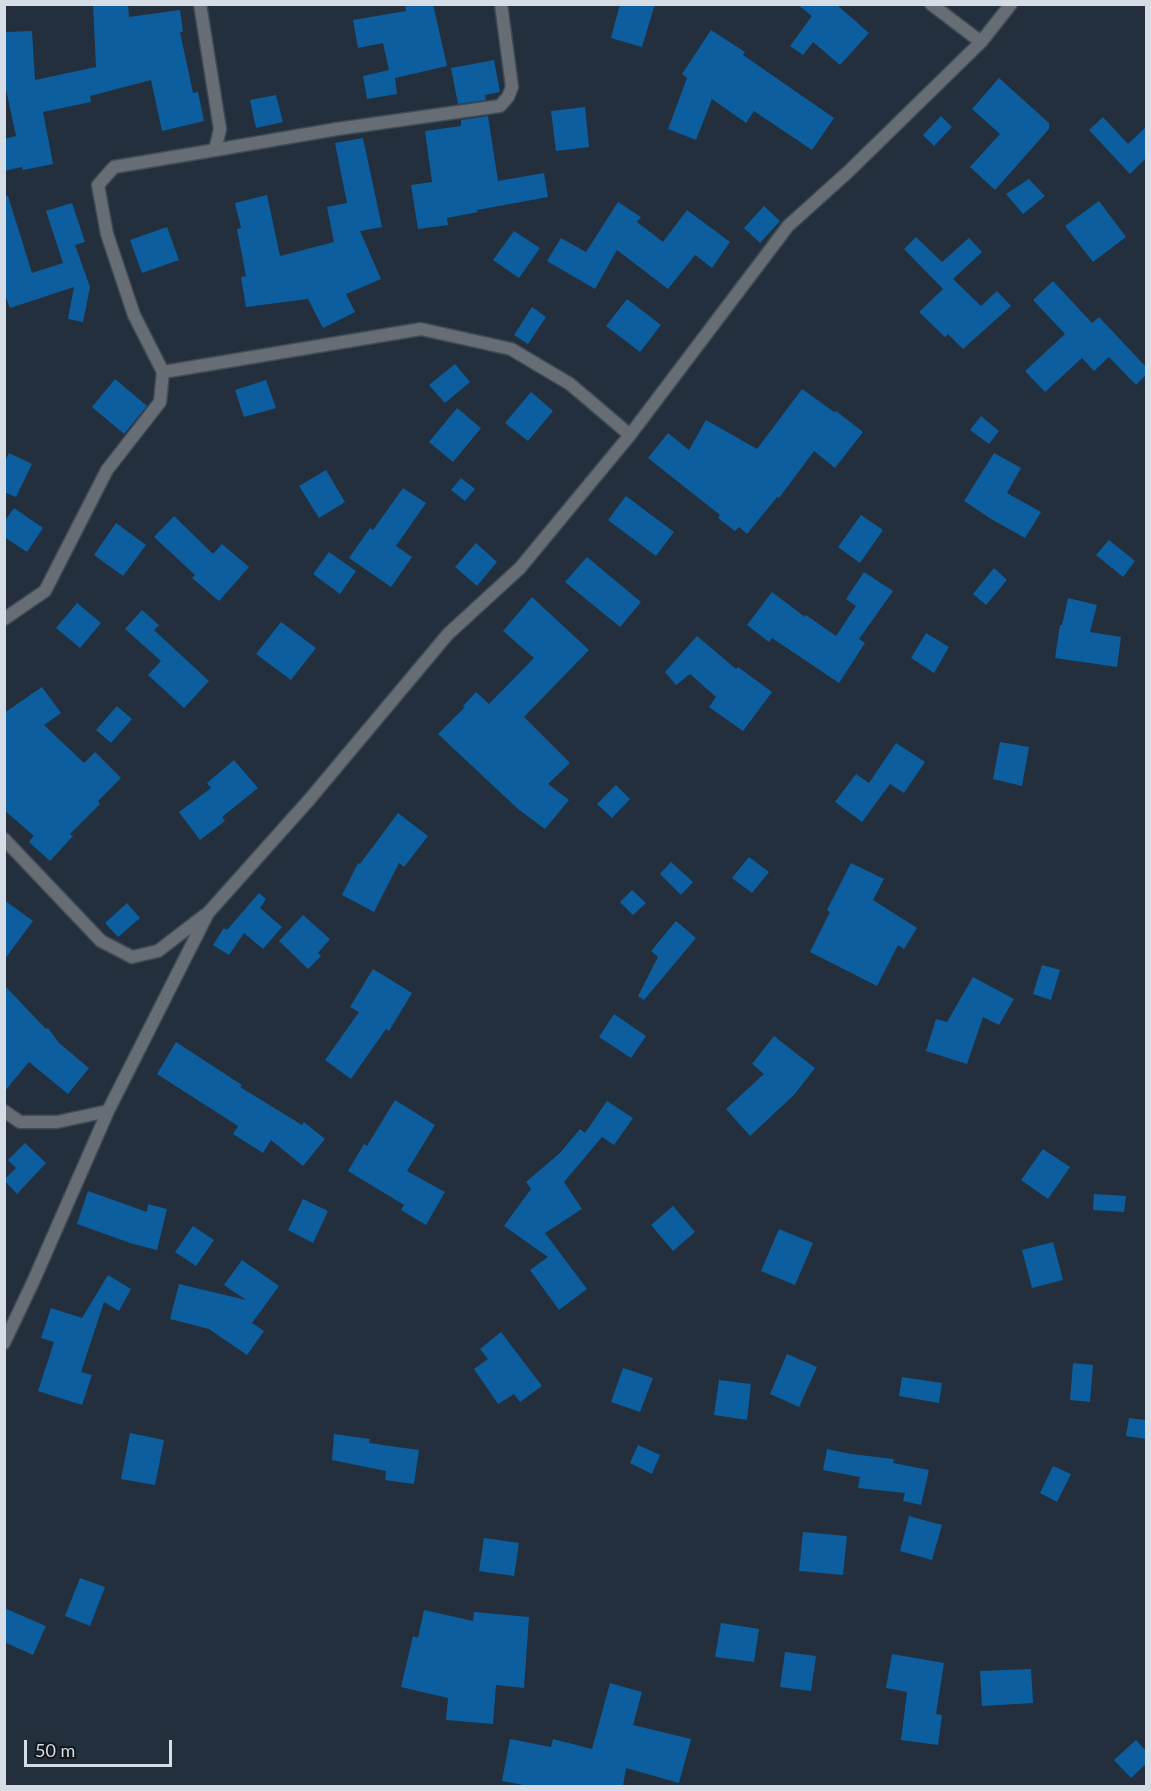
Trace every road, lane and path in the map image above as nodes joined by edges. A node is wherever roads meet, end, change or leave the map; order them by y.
1 (200, 4) edge
2 (501, 4) edge
3 (932, 4) edge
4 (1011, 4) edge
5 (981, 42) junction
6 (215, 150) junction
7 (163, 372) junction
8 (630, 435) junction
9 (4, 619) edge
10 (4, 839) edge
11 (208, 913) junction
12 (4, 1111) edge
13 (108, 1111) junction
14 (4, 1343) edge

1 - 6 street
2 - 6 street
3 - 5 street
4 - 5 street
5 - 8 street
6 - 7 street
7 - 8 street
7 - 9 street
8 - 11 street
10 - 11 street
11 - 13 street
12 - 13 street
13 - 14 street

